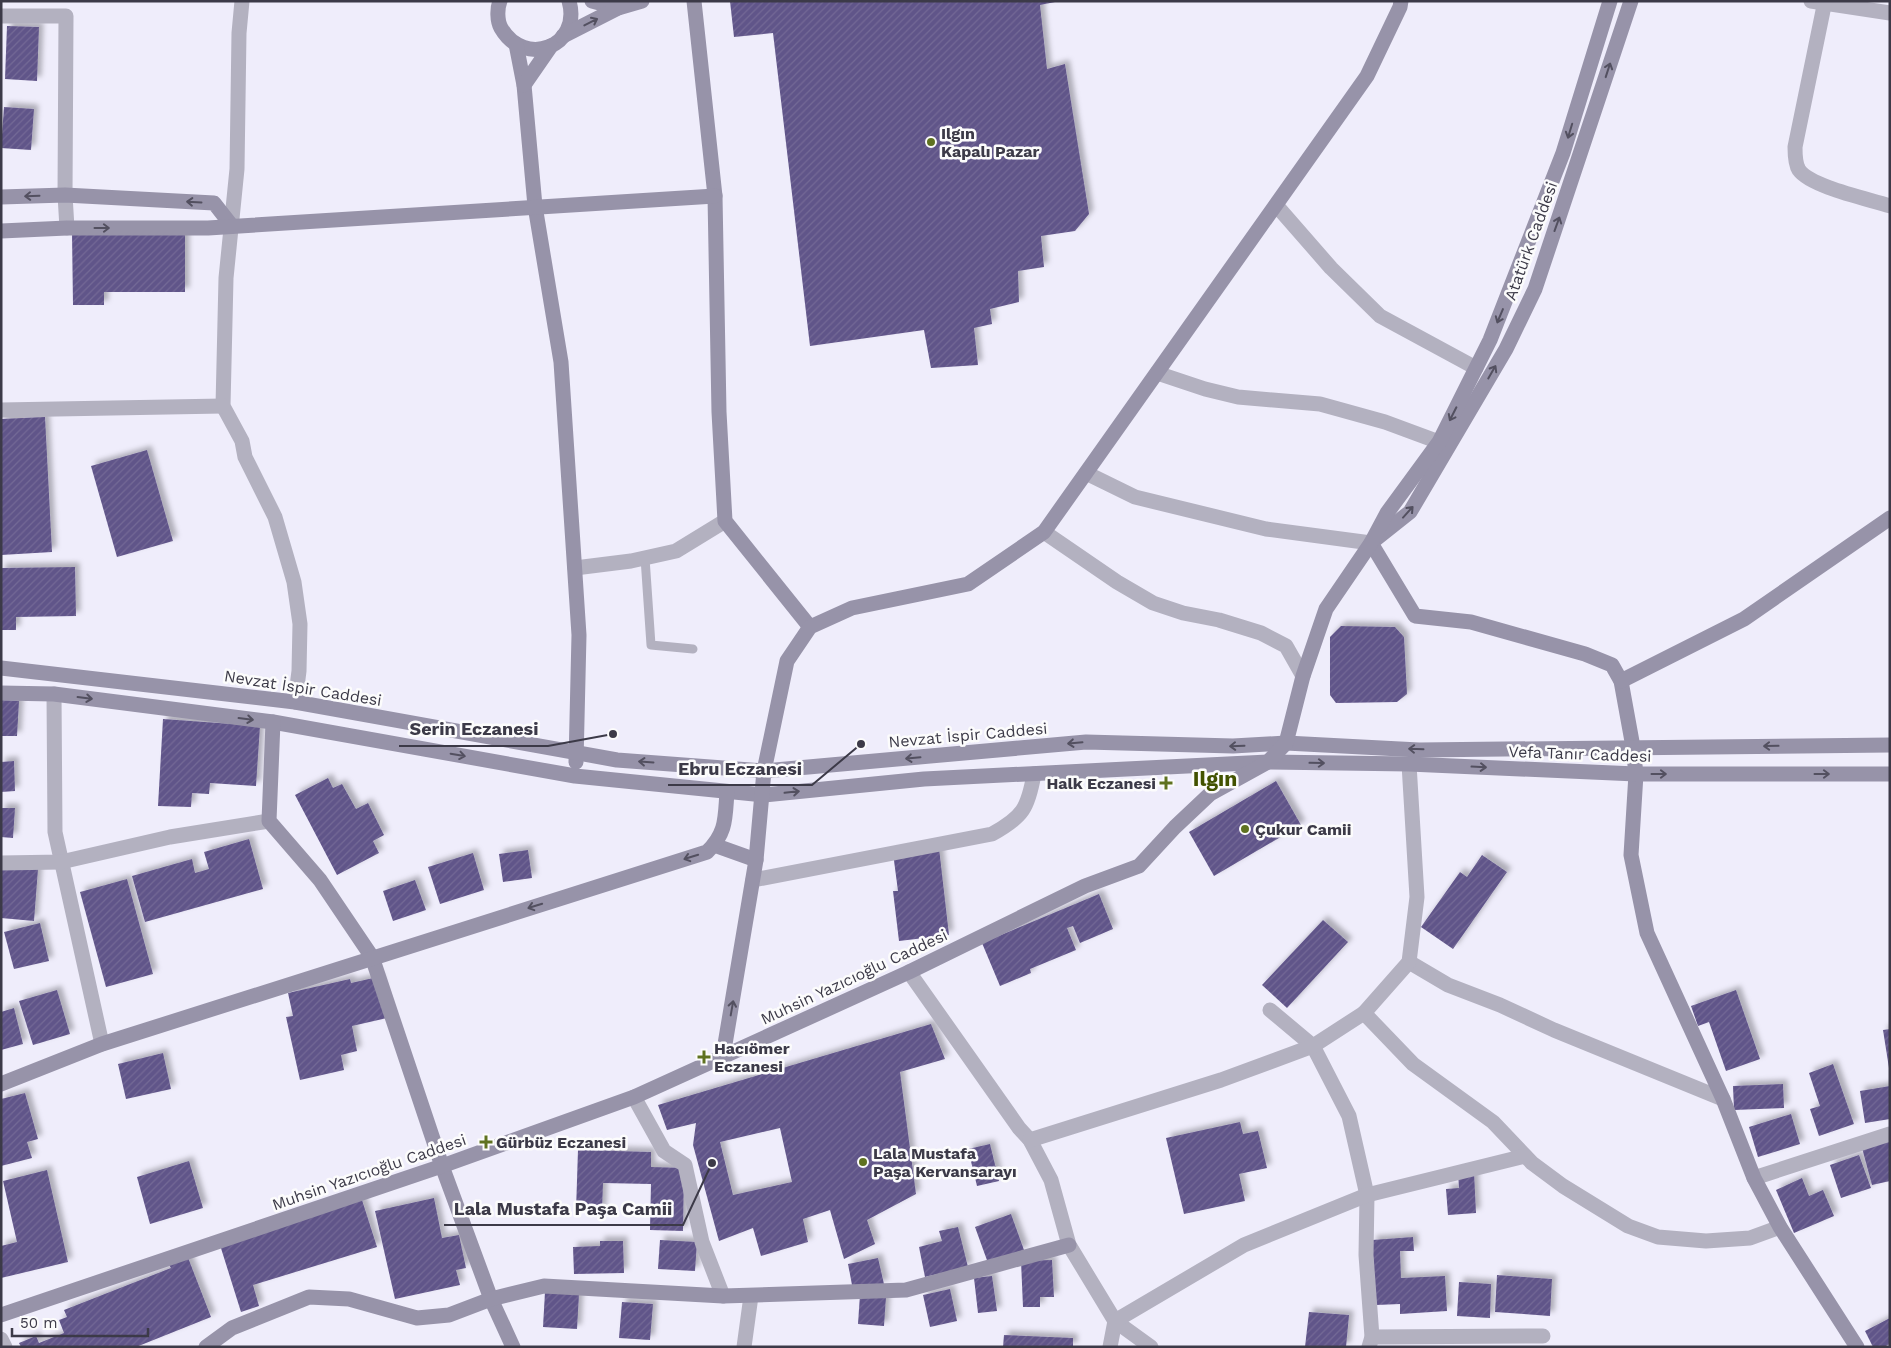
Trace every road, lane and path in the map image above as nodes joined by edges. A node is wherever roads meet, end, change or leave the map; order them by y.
1 (242, 1) edge
2 (569, 1) edge
3 (592, 1) edge
4 (642, 1) edge
5 (694, 1) edge
6 (1401, 1) edge
7 (1610, 1) edge
8 (1631, 1) edge
9 (1820, 2) edge
10 (498, 3) edge
11 (618, 8) junction
12 (1890, 13) edge
13 (1, 16) edge
14 (557, 41) junction
15 (516, 44) junction
16 (524, 85) junction
17 (64, 195) junction
18 (715, 196) junction
19 (1, 197) edge
20 (1276, 205) junction
21 (535, 206) junction
22 (1890, 206) edge
23 (232, 226) junction
24 (67, 228) junction
25 (1, 231) edge
26 (1476, 368) junction
27 (1157, 373) junction
28 (223, 406) junction
29 (1, 410) edge
30 (1439, 442) junction
31 (1086, 472) junction
32 (1890, 518) edge
33 (725, 521) junction
34 (1044, 532) junction
35 (1371, 543) junction
36 (645, 558) junction
37 (575, 568) junction
38 (810, 627) junction
39 (693, 649) dead end
40 (1, 668) edge
41 (1303, 676) junction
42 (1621, 681) junction
43 (1, 693) edge
44 (54, 694) junction
45 (295, 702) junction
46 (273, 722) junction
47 (1286, 743) junction
48 (1890, 745) edge
49 (1633, 747) junction
50 (576, 753) junction
51 (1268, 762) junction
52 (1409, 764) junction
53 (764, 771) junction
54 (1034, 774) junction
55 (1636, 774) junction
56 (1890, 774) edge
57 (575, 776) junction
58 (727, 792) junction
59 (764, 795) junction
60 (269, 821) junction
61 (714, 845) junction
62 (756, 860) junction
63 (61, 862) junction
64 (1, 863) edge
65 (753, 880) junction
66 (372, 957) junction
67 (1409, 962) junction
68 (909, 972) junction
69 (1270, 1010) dead end
70 (1364, 1013) junction
71 (102, 1044) junction
72 (1312, 1046) junction
73 (723, 1056) junction
74 (1, 1084) edge
75 (634, 1097) junction
76 (1723, 1099) junction
77 (1890, 1134) edge
78 (1030, 1140) junction
79 (1525, 1156) junction
80 (442, 1166) junction
81 (1754, 1178) junction
82 (1367, 1195) junction
83 (1780, 1227) junction
84 (1069, 1245) junction
85 (723, 1296) junction
86 (751, 1296) junction
87 (491, 1299) junction
88 (1, 1315) edge
89 (1115, 1321) junction
90 (1543, 1336) dead end
91 (1, 1339) edge
92 (1370, 1342) edge
93 (5, 1347) edge
94 (206, 1347) edge
95 (513, 1347) edge
96 (744, 1347) edge
97 (1110, 1347) edge
98 (1151, 1347) edge
99 (1857, 1347) edge

1 - 23 street
2 - 14 street
3 - 11 street
4 - 11 street
5 - 18 street
6 - 20 street
7 -> 26 street, Atatürk Caddesi
35 -> 8 street, Atatürk Caddesi
9 - 12 street
9 - 22 street
10 - 15 street
14 -> 11 street
13 - 17 street
14 - 15 street
14 - 16 street
15 - 16 street
16 - 21 street
17 -> 19 street
23 -> 17 street
17 - 24 street
18 - 21 street
18 - 33 street
20 - 26 street
20 - 27 street
21 - 23 street
21 - 37 street
24 -> 23 street
23 - 28 street
24 - 25 street
26 -> 30 street, Atatürk Caddesi
27 - 30 street
27 - 31 street
28 - 29 street
28 - 45 street
30 - 35 street, Atatürk Caddesi
31 - 34 street
31 - 35 street
32 - 42 street
33 - 36 street
33 - 38 street
34 - 38 street
34 - 41 street
35 - 41 street, Atatürk Caddesi
35 - 42 street
36 - 37 street
36 - 39 lane
37 - 50 street
38 - 53 street
40 - 45 street, Nevzat İspir Caddesi
41 - 47 street, Atatürk Caddesi
42 - 49 street
43 - 44 street
44 -> 46 street
44 - 63 street
45 - 50 street, Nevzat İspir Caddesi
46 -> 57 street
46 - 60 street
49 -> 47 street, Vefa Tanır Caddesi
47 - 51 street, Muhsin Yazıcıoğlu Caddesi
47 -> 53 street, Nevzat İspir Caddesi
48 -> 49 street, Vefa Tanır Caddesi
49 - 55 street
53 -> 50 street, Nevzat İspir Caddesi
50 - 57 street
51 -> 52 street, Vefa Tanır Caddesi
51 - 54 street
51 - 68 street, Muhsin Yazıcıoğlu Caddesi
52 -> 55 street, Vefa Tanır Caddesi
52 - 67 street
53 - 59 street
59 -> 54 street
54 - 65 street
55 -> 56 street, Vefa Tanır Caddesi
55 - 76 street
57 - 58 street
58 - 59 street
58 - 61 street
59 - 62 street
60 - 63 street
60 - 66 street
61 - 62 street
61 -> 66 street
62 - 65 street
63 - 64 street
63 - 71 street
73 -> 65 street
66 - 71 street
66 - 80 street
67 - 70 street
67 - 76 street
68 - 73 street, Muhsin Yazıcıoğlu Caddesi
68 - 78 street
69 - 72 street
70 - 72 street
70 - 79 street
71 - 74 street
72 - 78 street
72 - 82 street
73 - 75 street, Muhsin Yazıcıoğlu Caddesi
75 - 80 street, Muhsin Yazıcıoğlu Caddesi
75 - 85 street
76 - 81 street
77 - 81 street
78 - 84 street
79 - 82 street
79 - 83 street
80 - 87 street
80 - 88 street, Muhsin Yazıcıoğlu Caddesi
81 - 83 street
82 - 89 street
82 - 92 street
83 - 99 street
84 - 86 street
84 - 89 street
85 - 86 street
85 - 87 street
86 - 96 street
87 - 94 street
87 - 95 street
89 - 97 street
89 - 98 street
90 - 92 street
91 - 93 street

